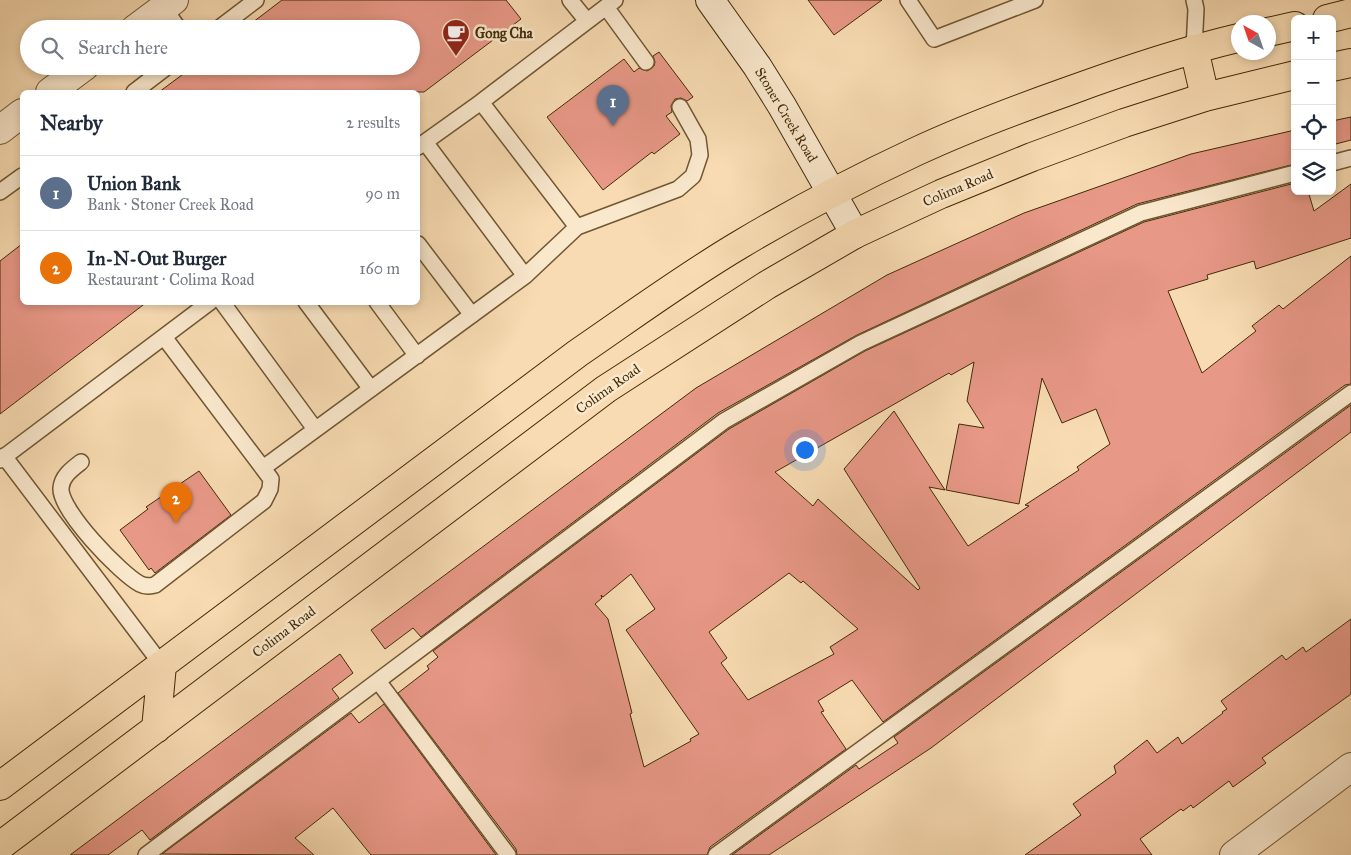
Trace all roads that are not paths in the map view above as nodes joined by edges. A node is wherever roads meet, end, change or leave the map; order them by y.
1 (256, 0) edge
2 (570, 0) edge
3 (710, 0) edge
4 (908, 0) edge
5 (1035, 0) edge
6 (1194, 0) edge
7 (610, 3) edge
8 (172, 12) edge
9 (1351, 13) edge
10 (1336, 17) edge
11 (155, 20) edge
12 (230, 20) edge
13 (587, 20) junction
14 (1291, 27) edge
15 (1276, 30) edge
16 (1231, 40) edge
17 (1194, 48) junction
18 (646, 62) dead end
19 (1351, 63) edge
20 (1336, 66) edge
21 (73, 75) edge
22 (156, 75) edge
23 (1291, 76) edge
24 (53, 90) edge
25 (137, 90) edge
26 (1205, 97) junction
27 (481, 102) junction
28 (680, 107) dead end
29 (20, 115) edge
30 (0, 130) edge
31 (421, 145) edge
32 (1351, 158) edge
33 (1336, 162) edge
34 (1291, 174) edge
35 (20, 177) edge
36 (0, 192) edge
37 (832, 192) junction
38 (577, 227) junction
39 (856, 234) junction
40 (420, 247) edge
41 (525, 276) junction
42 (206, 305) edge
43 (224, 305) edge
44 (308, 305) edge
45 (379, 305) edge
46 (472, 315) junction
47 (164, 337) junction
48 (417, 356) junction
49 (371, 389) junction
50 (1351, 393) edge
51 (315, 429) junction
52 (2, 458) edge
53 (81, 462) dead end
54 (263, 468) junction
55 (162, 665) junction
56 (378, 681) junction
57 (156, 729) junction
58 (1351, 767) edge
59 (0, 786) edge
60 (0, 846) edge
61 (1237, 854) edge
62 (146, 855) edge
63 (508, 855) edge
64 (716, 855) edge

1 - 12 lane
2 - 13 lane
3 - 37 street, Stoner Creek Road
4 - 5 lane
6 - 17 lane
7 - 13 lane
7 - 18 lane
8 - 11 street
9 - 10 main road
13 - 27 lane
14 - 15 main road
16 - 17 main road
17 - 26 main road
17 - 37 main road
19 - 20 main road
21 - 24 street
22 - 25 lane
23 - 26 main road, Colima Road
26 - 39 main road, Colima Road
27 - 31 lane
27 - 38 lane
28 - 38 lane
29 - 30 street
31 - 41 lane
32 - 33 lane
34 - 56 lane
35 - 36 lane
37 - 39 street, Stoner Creek Road
37 - 55 main road
38 - 41 lane
39 - 57 main road, Colima Road
40 - 46 lane
41 - 46 lane
42 - 47 lane
43 - 51 lane
44 - 49 lane
45 - 48 lane
46 - 48 lane
47 - 52 lane
47 - 54 lane
48 - 49 lane
49 - 51 lane
50 - 64 lane
51 - 54 lane
52 - 55 lane
53 - 54 lane
55 - 57 main road
55 - 59 main road
56 - 62 lane
56 - 63 lane
57 - 60 main road, Colima Road
58 - 61 street

